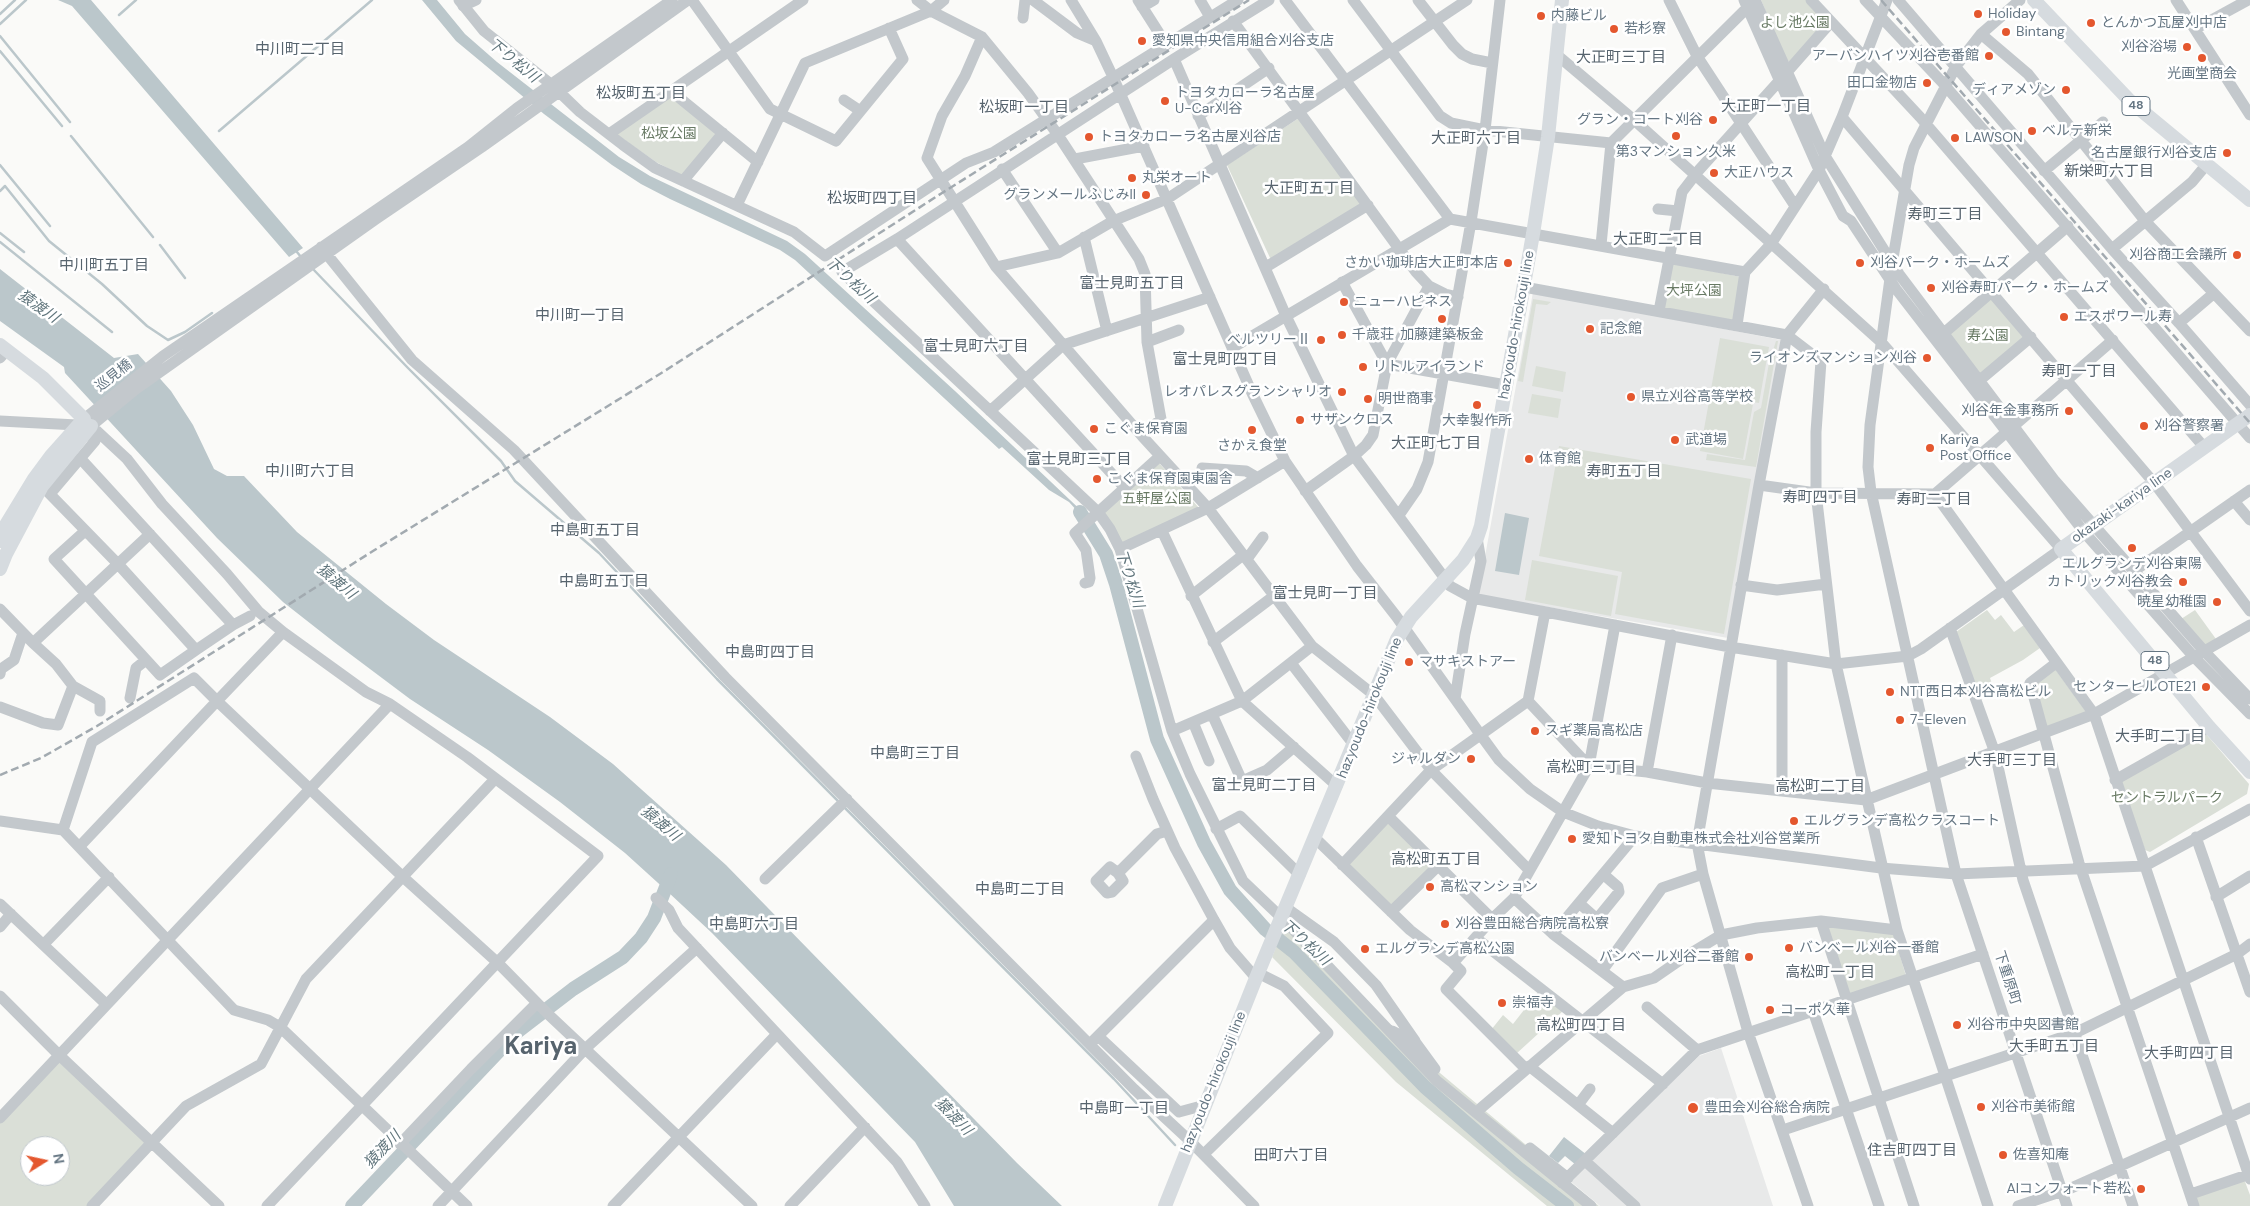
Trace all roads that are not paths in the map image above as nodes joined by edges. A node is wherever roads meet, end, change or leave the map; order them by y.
1 (476, 0) edge
2 (672, 0) edge
3 (688, 0) edge
4 (692, 0) edge
5 (803, 0) edge
6 (917, 0) edge
7 (944, 0) edge
8 (1024, 0) edge
9 (1033, 0) edge
10 (1071, 0) edge
11 (1154, 0) edge
12 (1200, 0) edge
13 (1238, 0) edge
14 (1269, 0) edge
15 (1285, 0) edge
16 (1353, 0) edge
17 (1418, 0) edge
18 (1467, 0) edge
19 (1500, 0) edge
20 (1562, 0) edge
21 (1669, 0) edge
22 (1812, 0) edge
23 (1865, 0) edge
24 (1887, 0) edge
25 (1898, 0) edge
26 (2020, 0) edge
27 (2034, 0) edge
28 (2176, 0) edge
29 (2248, 0) edge
30 (1750, 2) edge
31 (461, 3) edge
32 (1140, 4) edge
33 (931, 11) junction
34 (1881, 16) junction
35 (1210, 17) junction
36 (1023, 18) dead end
37 (1084, 21) junction
38 (1234, 21) junction
39 (1434, 22) junction
40 (1831, 22) junction
41 (889, 28) junction
42 (2195, 29) junction
43 (1077, 33) junction
44 (1981, 34) junction
45 (982, 37) junction
46 (1096, 41) junction
47 (1166, 44) junction
48 (728, 50) junction
49 (1390, 50) junction
50 (1556, 55) junction
51 (1697, 56) junction
52 (1864, 57) junction
53 (1174, 59) junction
54 (1492, 64) junction
55 (1956, 66) junction
56 (1269, 68) junction
57 (1784, 76) junction
58 (1113, 77) junction
59 (1346, 81) junction
60 (1945, 86) junction
61 (555, 89) junction
62 (671, 91) junction
63 (1121, 94) junction
64 (844, 100) dead end
65 (860, 110) junction
66 (1300, 111) junction
67 (781, 114) junction
68 (2250, 115) edge
69 (1198, 116) junction
70 (1842, 117) junction
71 (1046, 118) junction
72 (1634, 120) junction
73 (2103, 122) dead end
74 (1742, 123) junction
75 (1925, 123) junction
76 (1485, 130) junction
77 (608, 134) junction
78 (723, 134) junction
79 (1058, 135) junction
80 (1548, 137) junction
81 (2081, 141) junction
82 (1611, 143) junction
83 (1144, 146) junction
84 (1825, 156) junction
85 (1075, 159) junction
86 (758, 162) junction
87 (2207, 164) junction
88 (1220, 166) junction
89 (1002, 169) junction
90 (1819, 170) junction
91 (2044, 171) junction
92 (1695, 175) junction
93 (683, 181) junction
94 (941, 181) junction
95 (1905, 188) junction
96 (1167, 200) junction
97 (2250, 200) edge
98 (955, 202) junction
99 (737, 205) junction
100 (1368, 205) junction
101 (1795, 206) junction
102 (1658, 209) dead end
103 (1678, 211) junction
104 (1450, 219) junction
105 (1113, 221) junction
106 (1471, 222) junction
107 (2146, 222) junction
108 (2068, 226) junction
109 (1533, 234) junction
110 (1084, 237) junction
111 (897, 239) junction
112 (1771, 244) junction
113 (1601, 245) junction
114 (1400, 249) junction
115 (2112, 249) junction
116 (324, 251) junction
117 (1058, 253) junction
118 (2036, 253) junction
119 (1669, 258) junction
120 (1892, 264) junction
121 (996, 267) junction
122 (1266, 267) junction
123 (298, 269) junction
124 (1745, 272) junction
125 (1891, 281) junction
126 (1342, 282) junction
127 (1429, 286) junction
128 (1524, 287) junction
129 (1824, 289) junction
130 (1992, 291) junction
131 (2213, 294) junction
132 (1210, 297) junction
133 (1458, 297) junction
134 (1659, 311) junction
135 (1286, 316) junction
136 (1146, 319) junction
137 (2179, 322) junction
138 (1736, 325) junction
139 (1179, 330) dead end
140 (1107, 331) junction
141 (2250, 331) edge
142 (1944, 333) junction
143 (1787, 335) junction
144 (2031, 337) junction
145 (2113, 340) junction
146 (1147, 342) junction
147 (1882, 343) junction
148 (1062, 346) junction
149 (1232, 348) junction
150 (2, 351) edge
151 (1387, 364) junction
152 (1445, 374) junction
153 (2067, 379) junction
154 (1025, 380) junction
155 (1980, 380) junction
156 (1506, 385) junction
157 (2250, 405) edge
158 (990, 411) junction
159 (2250, 415) edge
160 (0, 422) edge
161 (2238, 424) junction
162 (86, 426) junction
163 (2010, 430) junction
164 (1142, 436) junction
165 (2250, 438) edge
166 (2204, 447) junction
167 (1160, 456) junction
168 (1354, 456) junction
169 (1980, 456) junction
170 (80, 458) junction
171 (1285, 461) junction
172 (1202, 468) dead end
173 (1258, 478) junction
174 (2155, 484) junction
175 (1759, 485) junction
176 (1124, 487) junction
177 (46, 490) junction
178 (2250, 490) edge
179 (1305, 491) junction
180 (1871, 492) junction
181 (1816, 493) junction
182 (1935, 494) junction
183 (2234, 501) junction
184 (1208, 508) junction
185 (1096, 514) junction
186 (1399, 514) junction
187 (2250, 520) edge
188 (3, 521) edge
189 (2089, 529) junction
190 (85, 530) junction
191 (1162, 531) junction
192 (2191, 532) junction
193 (150, 534) junction
194 (1263, 537) dead end
195 (1477, 538) junction
196 (0, 541) edge
197 (1120, 549) junction
198 (2061, 549) junction
199 (1245, 557) junction
200 (118, 564) junction
201 (0, 569) edge
202 (2134, 572) junction
203 (1446, 580) junction
204 (1084, 583) dead end
205 (1826, 584) junction
206 (1741, 585) junction
207 (2004, 589) junction
208 (85, 594) junction
209 (1191, 596) junction
210 (1274, 596) junction
211 (1472, 598) junction
212 (0, 609) edge
213 (2250, 611) edge
214 (1545, 612) junction
215 (250, 616) dead end
216 (234, 625) junction
217 (1615, 625) junction
218 (2250, 625) edge
219 (1404, 627) junction
220 (1950, 628) junction
221 (283, 632) junction
222 (24, 633) junction
223 (1672, 635) junction
224 (1213, 642) junction
225 (33, 643) junction
226 (1312, 646) junction
227 (1730, 647) junction
228 (196, 650) junction
229 (2199, 654) junction
230 (1782, 655) junction
231 (1908, 656) junction
232 (146, 660) junction
233 (1291, 662) junction
234 (2056, 663) junction
235 (1836, 664) junction
236 (0, 674) edge
237 (2166, 674) junction
238 (73, 686) junction
239 (1374, 695) junction
240 (130, 698) dead end
241 (1455, 699) junction
242 (2250, 699) edge
243 (218, 701) junction
244 (1242, 701) junction
245 (1528, 701) junction
246 (390, 704) junction
247 (0, 707) edge
248 (100, 712) dead end
249 (1212, 714) junction
250 (2094, 714) junction
251 (2250, 714) edge
252 (1193, 722) junction
253 (2209, 726) junction
254 (1172, 731) junction
255 (2044, 733) junction
256 (1480, 734) junction
257 (1354, 745) junction
258 (1294, 747) junction
259 (1996, 752) junction
260 (1136, 756) dead end
261 (1209, 761) dead end
262 (1589, 766) junction
263 (1431, 770) junction
264 (1647, 772) junction
265 (2250, 772) edge
266 (1933, 776) junction
267 (495, 779) junction
268 (2115, 780) junction
269 (1707, 783) junction
270 (1337, 786) junction
271 (311, 790) junction
272 (1782, 791) junction
273 (1866, 800) junction
274 (844, 803) junction
275 (2250, 810) edge
276 (1564, 812) junction
277 (1388, 816) junction
278 (0, 821) edge
279 (1216, 829) junction
280 (63, 830) junction
281 (1167, 831) junction
282 (1634, 836) junction
283 (2196, 837) junction
284 (1315, 838) junction
285 (1697, 843) junction
286 (80, 846) junction
287 (1342, 864) junction
288 (1438, 866) junction
289 (2144, 866) junction
290 (1881, 868) junction
291 (1529, 870) junction
292 (2082, 870) junction
293 (2021, 872) junction
294 (1118, 873) dead end
295 (1603, 874) junction
296 (1703, 874) junction
297 (1956, 874) junction
298 (1300, 875) junction
299 (2250, 876) edge
300 (109, 877) junction
301 (403, 877) junction
302 (765, 879) dead end
303 (2216, 897) junction
304 (656, 898) dead end
305 (1514, 898) junction
306 (1579, 903) junction
307 (0, 904) edge
308 (1391, 912) junction
309 (12, 914) junction
310 (1282, 914) junction
311 (1492, 919) junction
312 (1214, 920) junction
313 (1821, 921) junction
314 (0, 927) edge
315 (1897, 930) junction
316 (1553, 934) junction
317 (1721, 935) junction
318 (1476, 938) junction
319 (168, 940) junction
320 (44, 944) junction
321 (2250, 944) edge
322 (697, 948) junction
323 (1983, 954) junction
324 (2237, 954) junction
325 (498, 963) junction
326 (1453, 963) junction
327 (1602, 971) junction
328 (1257, 975) junction
329 (1911, 978) junction
330 (2184, 980) junction
331 (1623, 987) junction
332 (2250, 992) edge
333 (0, 996) edge
334 (1846, 1000) junction
335 (106, 1004) junction
336 (538, 1004) junction
337 (1647, 1007) dead end
338 (2127, 1007) junction
339 (1813, 1011) junction
340 (1582, 1022) junction
341 (280, 1027) junction
342 (1385, 1027) junction
343 (1748, 1032) junction
344 (2075, 1033) junction
345 (777, 1034) junction
346 (1094, 1040) junction
347 (1416, 1043) junction
348 (586, 1048) junction
349 (1697, 1050) junction
350 (2016, 1053) junction
351 (59, 1055) junction
352 (1528, 1068) junction
353 (1945, 1077) junction
354 (1143, 1079) junction
355 (1663, 1084) junction
356 (1134, 1089) junction
357 (1590, 1089) dead end
358 (1879, 1098) junction
359 (1205, 1105) junction
360 (1578, 1105) junction
361 (361, 1106) junction
362 (1481, 1108) junction
363 (2250, 1108) edge
364 (1847, 1109) junction
365 (2229, 1117) junction
366 (0, 1118) edge
367 (864, 1127) junction
368 (1783, 1130) junction
369 (1613, 1133) junction
370 (679, 1138) junction
371 (1190, 1141) junction
372 (2173, 1142) junction
373 (152, 1143) junction
374 (400, 1144) junction
375 (1204, 1154) junction
376 (1585, 1161) junction
377 (2120, 1166) junction
378 (2249, 1176) edge
379 (1565, 1180) junction
380 (452, 1191) junction
381 (2062, 1192) junction
382 (2191, 1194) junction
383 (92, 1206) edge
384 (219, 1206) edge
385 (267, 1206) edge
386 (438, 1206) edge
387 (467, 1206) edge
388 (614, 1206) edge
389 (752, 1206) edge
390 (790, 1206) edge
391 (925, 1206) edge
392 (1165, 1206) edge
393 (1254, 1206) edge
394 (1591, 1206) edge
395 (1635, 1206) edge
396 (1808, 1206) edge
397 (1879, 1206) edge
398 (1914, 1206) edge
399 (1988, 1206) edge
400 (2018, 1206) edge
401 (2067, 1206) edge
402 (2133, 1206) edge
403 (2194, 1206) edge

1 - 31 street
2 - 61 street
3 - 61 street
4 - 48 street
5 - 48 street
6 - 33 street
7 - 33 street
8 - 36 street
9 - 43 street
10 - 37 street
11 - 32 street
12 - 35 street
13 - 35 street
14 - 38 street
15 - 59 street
16 - 49 street
17 - 39 street
18 - 39 street
19 - 54 street
20 - 50 main road, hazyoudo-hirokouji line
21 - 51 street
22 - 40 street
23 - 34 street
24 - 34 street
25 - 55 street
26 - 44 street, 下重原町
27 - 87 main road, 48
28 - 42 street
29 - 42 street
30 - 51 street
30 - 57 street
31 - 61 street
32 - 47 street
33 - 41 street
33 - 45 street
34 - 52 street
34 - 60 street
35 - 47 street
37 - 43 street
37 - 46 street
38 - 53 street
38 - 56 street
39 - 49 street
39 - 54 street
40 - 52 street
40 - 57 street
41 - 65 street
41 - 67 street
42 - 68 street
43 - 46 street
44 - 55 street, 下重原町
44 - 81 street
45 - 71 street
45 - 94 street
46 - 58 street
47 - 58 street
48 - 62 street
48 - 67 street
49 - 59 street
49 - 76 street
50 - 72 street
50 - 80 main road, hazyoudo-hirokouji line
51 - 72 street
51 - 74 street
52 - 70 street
52 - 75 street
53 - 63 street
53 - 69 street
54 - 76 street
55 - 60 street, 下重原町
55 - 91 street
56 - 66 street
56 - 69 street
57 - 74 street
57 - 84 street
57 - 90 street
58 - 63 street
58 - 71 street
59 - 66 street
59 - 104 street
60 - 75 street, 下重原町
60 - 108 street
61 - 77 street
61 - 116 street
62 - 77 street
62 - 78 street
63 - 79 street
63 - 83 street
64 - 65 street
65 - 67 street
66 - 88 street
66 - 100 street
67 - 86 street
69 - 88 street
70 - 84 street
70 - 95 street
71 - 79 street
71 - 94 street
72 - 82 street
72 - 92 street
73 - 81 street
74 - 92 street
74 - 101 street
75 - 95 street, 下重原町
75 - 118 street
76 - 80 street
76 - 106 street
77 - 93 street
78 - 86 street
78 - 93 street
79 - 85 street
79 - 89 street
80 - 82 street
80 - 109 main road, hazyoudo-hirokouji line
81 - 91 street
81 - 107 street
82 - 113 street
83 - 85 street
83 - 96 street
84 - 90 street
84 - 120 street
85 - 105 street
86 - 99 street
87 - 97 main road, 48
87 - 107 street
88 - 96 street
88 - 122 street
89 - 98 street
89 - 117 street
90 - 101 street
90 - 125 street
91 - 115 street
92 - 103 street
92 - 112 street
93 - 99 street
94 - 98 street
94 - 99 street
95 - 120 street, 下重原町
95 - 130 street
96 - 105 street
96 - 132 street
98 - 111 street
98 - 121 street
100 - 114 street
100 - 122 street
101 - 112 street
102 - 103 street
103 - 119 street
104 - 106 street
104 - 114 street
105 - 110 street
105 - 136 street
106 - 109 street
106 - 133 street
107 - 115 street
107 - 131 street
108 - 118 street
108 - 161 street
109 - 113 street
109 - 128 main road, hazyoudo-hirokouji line
110 - 117 street
110 - 140 street
111 - 154 street
111 - 158 street
112 - 124 street
112 - 129 street
113 - 119 street
114 - 126 street
114 - 127 street
115 - 137 street
116 - 123 street
116 - 274 street
117 - 121 street
118 - 130 street
118 - 145 street
119 - 124 street
119 - 134 street
120 - 125 street, 下重原町
120 - 142 street
121 - 148 street
122 - 135 street
123 - 162 street
123 - 162 street, 巡見橋
124 - 138 street
125 - 147 street, 下重原町
125 - 163 street
126 - 135 street
126 - 151 street
127 - 133 street
127 - 151 street
128 - 134 street
128 - 156 main road, hazyoudo-hirokouji line
129 - 143 street
129 - 147 street
130 - 142 street
130 - 144 street
131 - 137 street
131 - 141 street
132 - 136 street
132 - 149 street
133 - 152 street
134 - 138 street
135 - 149 street
135 - 168 street
136 - 140 street
136 - 146 street
137 - 157 street
138 - 143 street
139 - 146 street
140 - 148 street
142 - 155 street
143 - 175 street
143 - 181 street
144 - 153 street
144 - 155 street
145 - 153 street
145 - 166 street
146 - 164 street
147 - 169 street
147 - 180 street, 下重原町
148 - 154 street
148 - 164 street
149 - 171 street
150 - 162 main road
151 - 152 street
151 - 168 street
152 - 156 street
152 - 186 street
153 - 163 street
153 - 174 street
154 - 158 street
154 - 176 street
155 - 163 street
156 - 195 main road, hazyoudo-hirokouji line
158 - 185 street
159 - 161 main road, okazaki-kariya line
160 - 162 street
161 - 165 street
161 - 166 main road, okazaki-kariya line
162 - 170 street
162 - 177 main road
162 - 188 main road
162 - 221 street
163 - 169 street
163 - 189 street
164 - 167 street
166 - 174 main road, okazaki-kariya line
167 - 176 street
167 - 184 street
168 - 179 street
168 - 186 street
169 - 182 street
169 - 198 street
170 - 177 street
170 - 193 street
171 - 173 street
171 - 179 street
172 - 173 street
173 - 184 street
174 - 189 main road, okazaki-kariya line
174 - 192 street
175 - 181 street
175 - 206 street
176 - 185 street
177 - 190 street
177 - 201 main road
178 - 183 street
179 - 219 street
180 - 181 street
180 - 182 street
180 - 231 street, 下重原町
181 - 205 street
182 - 207 street
183 - 187 street
183 - 192 street
184 - 191 street
184 - 199 street
185 - 197 street
185 - 204 street
186 - 203 street
188 - 196 main road
189 - 198 main road, okazaki-kariya line
189 - 202 street
189 - 229 street
190 - 200 street
190 - 208 street
191 - 197 street
191 - 209 street
192 - 202 street
192 - 213 street
193 - 200 street
193 - 216 street
194 - 199 street
195 - 203 main road, hazyoudo-hirokouji line
195 - 211 street
197 - 254 street
198 - 207 street
198 - 237 main road, okazaki-kariya line / 48
199 - 209 street
199 - 210 street
200 - 208 street
200 - 228 street
202 - 229 street
203 - 211 street
203 - 219 main road, hazyoudo-hirokouji line
205 - 206 street
205 - 235 street
206 - 227 street
207 - 220 street
207 - 234 street
208 - 225 street
208 - 232 street
209 - 224 street
210 - 224 street
210 - 226 street
211 - 214 street
211 - 241 street
212 - 222 street
214 - 217 street
214 - 245 street
215 - 216 street
216 - 228 street
217 - 223 street
217 - 262 street
218 - 229 street
219 - 239 main road, hazyoudo-hirokouji line
219 - 241 street
220 - 231 street
220 - 259 street
221 - 243 street
221 - 246 street
222 - 225 street
222 - 236 street
223 - 227 street
223 - 264 street
224 - 244 street
225 - 238 street
226 - 233 street
226 - 239 street
227 - 230 street
227 - 269 street
228 - 232 street
229 - 237 street
229 - 242 street
229 - 251 street
230 - 235 street
230 - 272 street
231 - 235 street
231 - 266 street, 下重原町
232 - 240 street
233 - 244 street
233 - 257 street
234 - 250 street
234 - 255 street
235 - 273 street
237 - 250 street
237 - 253 main road, okazaki-kariya line / 48
238 - 247 street
238 - 248 street
239 - 257 main road, hazyoudo-hirokouji line
239 - 263 street
241 - 256 street
243 - 271 street
243 - 280 street
243 - 286 street
244 - 249 street
244 - 258 street
245 - 256 street
245 - 262 street
246 - 267 street
246 - 271 street
249 - 252 street
249 - 258 street
250 - 255 street
250 - 268 street
252 - 254 street
252 - 261 street
253 - 265 main road, okazaki-kariya line / 48
253 - 268 street
254 - 279 street
255 - 259 street
255 - 292 street
256 - 263 street
256 - 276 street
257 - 270 main road, hazyoudo-hirokouji line
258 - 270 street
259 - 266 street
259 - 293 street
260 - 281 street
262 - 264 street
262 - 276 street
263 - 277 street
263 - 291 street
264 - 269 street
266 - 273 street
266 - 297 street, 下重原町
267 - 301 street
267 - 325 street
268 - 289 street
269 - 272 street
269 - 285 street
270 - 284 main road, hazyoudo-hirokouji line
271 - 301 street
271 - 319 street
272 - 273 street
273 - 290 street
274 - 302 street
274 - 346 street
275 - 283 street
276 - 282 street
276 - 291 street
277 - 287 street
277 - 288 street
278 - 280 street
279 - 298 street
279 - 310 street
280 - 286 street
281 - 294 street
281 - 312 street
282 - 285 street
282 - 295 street
283 - 289 street
283 - 303 street
284 - 287 street
284 - 298 main road, hazyoudo-hirokouji line
285 - 290 street
285 - 296 street
286 - 300 street
287 - 308 street
288 - 308 street
288 - 311 street
289 - 292 street
289 - 330 street
290 - 297 street
290 - 315 street
291 - 305 street
292 - 293 street
292 - 338 street
293 - 297 street
293 - 344 street
295 - 306 street
295 - 306 street
296 - 317 street
296 - 327 street
297 - 323 street, 下重原町
298 - 310 main road, hazyoudo-hirokouji line
299 - 303 street
300 - 319 street
300 - 320 street
301 - 325 street
301 - 341 street
303 - 324 street
304 - 322 street
305 - 311 street
305 - 316 street
306 - 316 street
307 - 309 street
308 - 326 street
309 - 314 street
309 - 320 street
310 - 328 main road, hazyoudo-hirokouji line
310 - 342 street
310 - 347 street
311 - 318 street
312 - 328 street
312 - 346 street
313 - 315 street
313 - 317 street
313 - 334 street
315 - 329 street
316 - 327 street
317 - 331 street
317 - 343 street
318 - 326 street
318 - 340 street
319 - 335 street
319 - 341 street
320 - 335 street
321 - 324 street
322 - 345 street
322 - 348 street
323 - 329 street
323 - 350 street, 下重原町
324 - 330 street
324 - 332 street
325 - 336 street
325 - 361 street
326 - 352 street
327 - 331 street
328 - 359 main road, hazyoudo-hirokouji line
328 - 375 street
329 - 334 street
329 - 353 street
330 - 338 street
330 - 365 street
331 - 340 street
333 - 351 street
334 - 339 street
334 - 358 street
335 - 351 street
336 - 348 street
336 - 374 street
337 - 349 street
338 - 344 street
338 - 372 street
339 - 343 street
339 - 364 street
340 - 352 street
340 - 355 street
341 - 361 street
341 - 373 street
342 - 347 street
342 - 379 street
343 - 349 street
343 - 368 street
344 - 350 street
344 - 377 street
345 - 367 street
345 - 370 street
346 - 354 street
346 - 356 street
347 - 362 street
348 - 370 street
348 - 380 street
349 - 355 street
350 - 353 street
350 - 381 street, 下重原町
351 - 366 street
351 - 373 street
352 - 360 street
352 - 362 street
353 - 358 street
353 - 399 street
354 - 356 street
354 - 359 street
355 - 369 street
356 - 371 street
357 - 360 street
358 - 364 street
358 - 398 street
359 - 371 main road, hazyoudo-hirokouji line
360 - 369 street
361 - 374 street
361 - 385 street
362 - 379 street
363 - 365 street
364 - 368 street
364 - 397 street
365 - 372 street
365 - 378 street
367 - 390 street
367 - 391 street
368 - 396 street
369 - 376 street
370 - 388 street
370 - 389 street
371 - 375 street
371 - 392 main road, hazyoudo-hirokouji line
372 - 377 street
372 - 382 street
373 - 383 street
373 - 384 street
374 - 380 street
375 - 393 street
376 - 379 street
376 - 395 street
377 - 381 street
377 - 402 street
378 - 382 street
379 - 394 street
380 - 386 street
380 - 387 street
381 - 400 street
381 - 401 street, 下重原町
382 - 403 street

